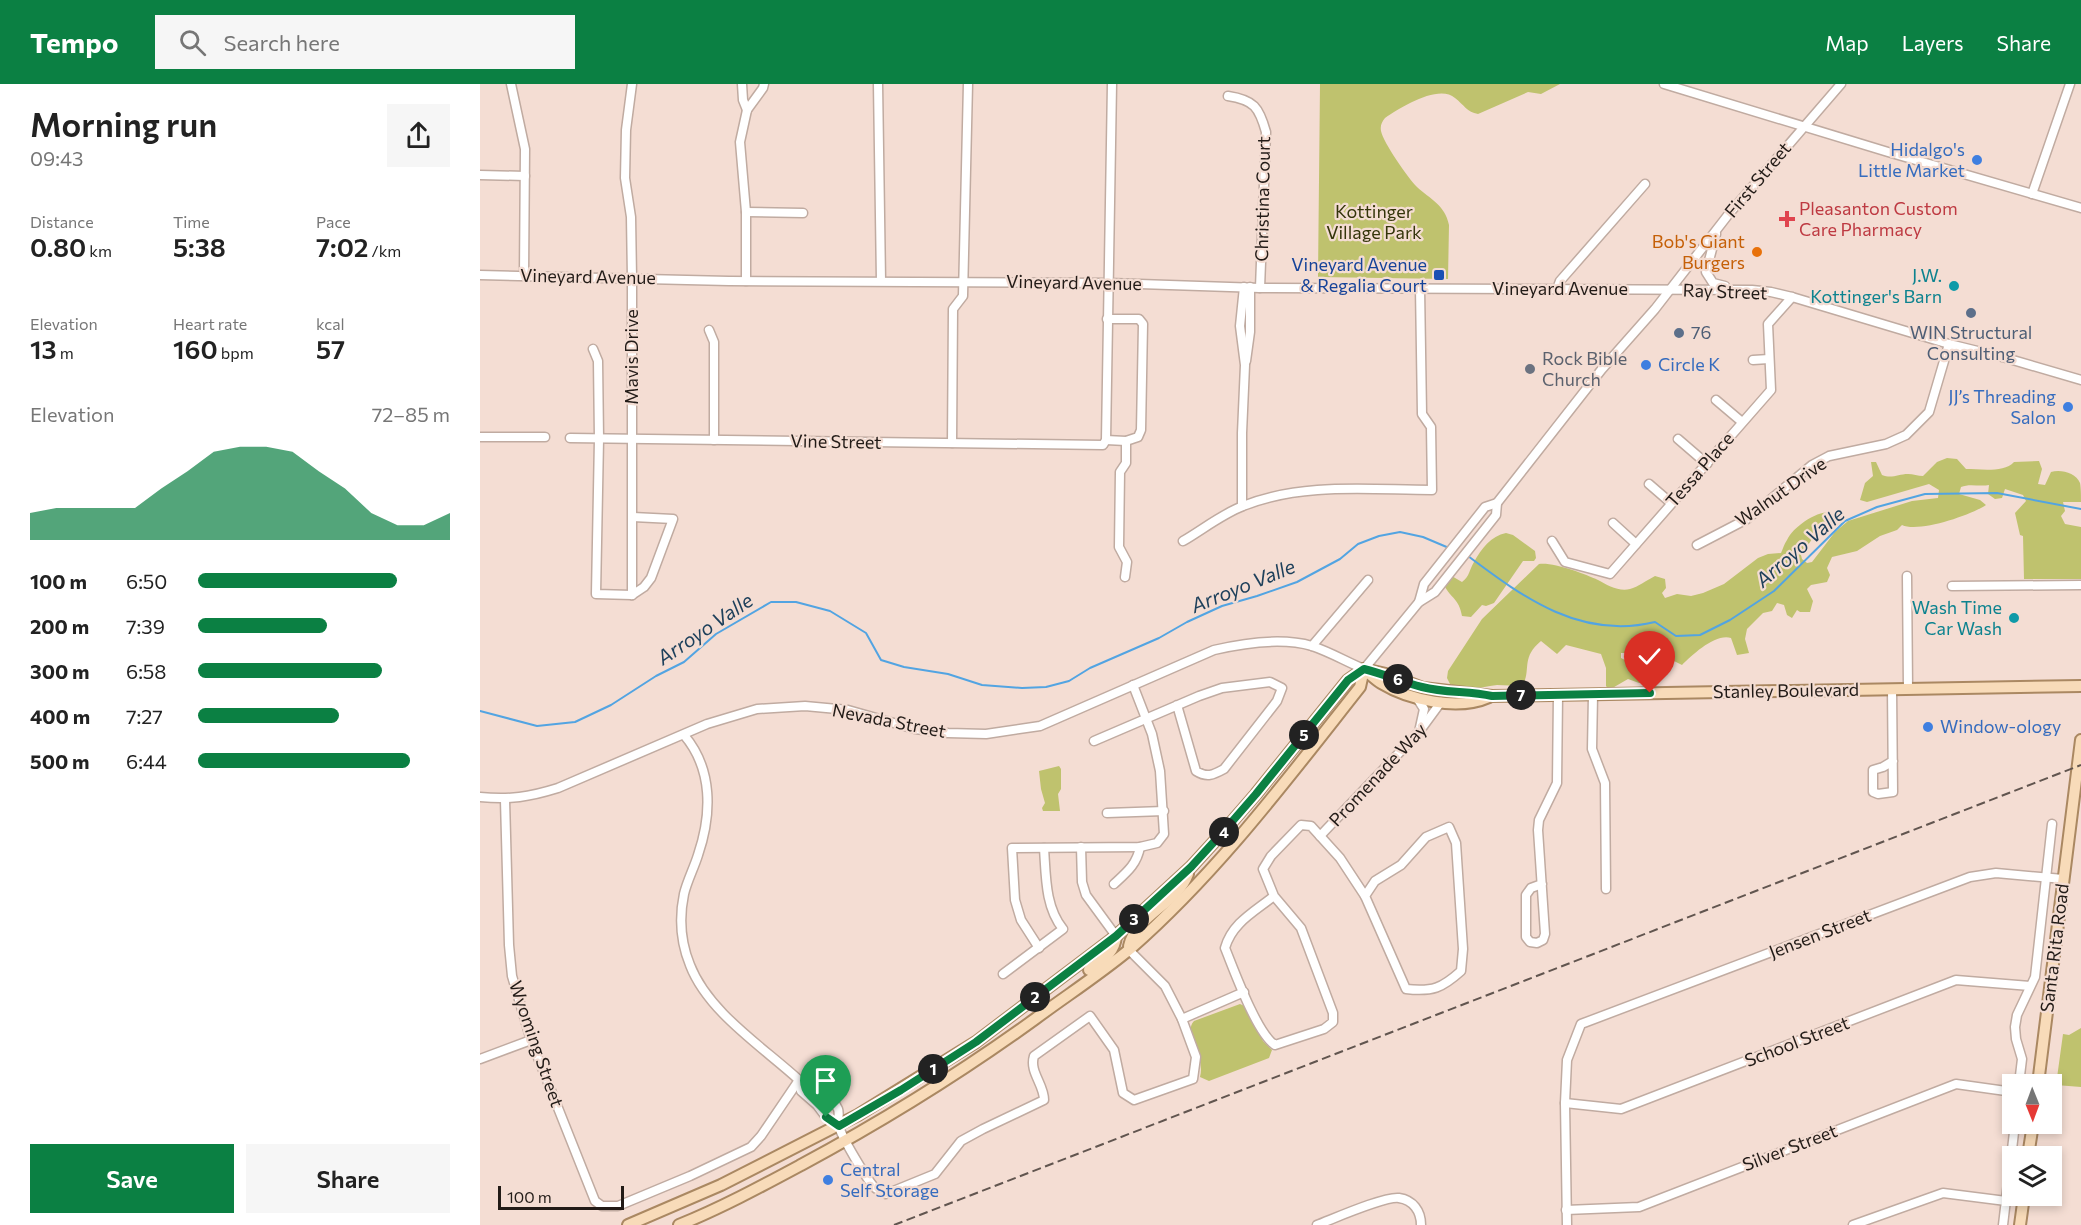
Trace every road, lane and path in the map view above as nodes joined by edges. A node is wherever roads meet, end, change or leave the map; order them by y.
1 (511, 84) edge
2 (632, 84) edge
3 (742, 84) edge
4 (764, 84) edge
5 (878, 84) edge
6 (968, 84) edge
7 (1112, 84) edge
8 (1664, 84) edge
9 (1841, 84) edge
10 (2070, 84) edge
11 (1702, 85) edge
12 (1696, 93) junction
13 (1228, 96) dead end
14 (747, 110) junction
15 (1804, 127) junction
16 (480, 175) edge
17 (525, 176) junction
18 (1645, 184) dead end
19 (2032, 194) junction
20 (2081, 208) edge
21 (746, 212) junction
22 (802, 213) dead end
23 (1717, 229) junction
24 (480, 275) edge
25 (524, 275) junction
26 (632, 278) junction
27 (746, 281) junction
28 (881, 281) junction
29 (963, 281) junction
30 (1109, 283) junction
31 (1247, 287) junction
32 (1260, 288) junction
33 (1420, 288) junction
34 (1557, 289) junction
35 (1669, 290) junction
36 (1748, 290) junction
37 (1792, 297) junction
38 (1107, 319) junction
39 (709, 330) dead end
40 (1949, 344) junction
41 (593, 349) dead end
42 (1769, 359) junction
43 (1753, 360) dead end
44 (2081, 380) edge
45 (1716, 400) dead end
46 (1742, 423) junction
47 (545, 436) dead end
48 (480, 437) edge
49 (570, 438) dead end
50 (599, 439) junction
51 (633, 439) junction
52 (1678, 439) dead end
53 (714, 440) junction
54 (1126, 441) junction
55 (1104, 442) junction
56 (952, 443) junction
57 (1707, 464) junction
58 (1649, 484) dead end
59 (1497, 503) junction
60 (1671, 503) junction
61 (1242, 506) junction
62 (633, 517) junction
63 (1612, 523) dead end
64 (1552, 541) dead end
65 (1183, 542) dead end
66 (1636, 544) junction
67 (1697, 545) dead end
68 (1907, 576) dead end
69 (1125, 578) dead end
70 (1368, 580) dead end
71 (2081, 585) edge
72 (1952, 586) dead end
73 (632, 595) junction
74 (1419, 602) junction
75 (1311, 646) junction
76 (1364, 669) junction
77 (1133, 685) junction
78 (2081, 686) edge
79 (1892, 689) junction
80 (1908, 689) junction
81 (1558, 695) junction
82 (1593, 695) junction
83 (1492, 696) junction
84 (1417, 698) junction
85 (1441, 702) junction
86 (1177, 705) junction
87 (1146, 719) junction
88 (1419, 732) junction
89 (684, 735) junction
90 (2081, 740) edge
91 (1094, 741) dead end
92 (1893, 761) dead end
93 (480, 797) edge
94 (506, 800) junction
95 (1164, 811) junction
96 (1107, 813) dead end
97 (2052, 824) dead end
98 (1320, 836) junction
99 (1081, 847) junction
100 (1140, 847) junction
101 (1044, 848) junction
102 (1191, 867) junction
103 (2046, 877) junction
104 (2064, 879) junction
105 (1114, 884) dead end
106 (1542, 884) junction
107 (1606, 889) dead end
108 (1274, 896) junction
109 (1365, 896) junction
110 (1116, 936) junction
111 (1039, 948) junction
112 (1129, 950) junction
113 (1003, 974) dead end
114 (2030, 986) junction
115 (1244, 992) junction
116 (1046, 1011) junction
117 (1182, 1019) junction
118 (531, 1040) junction
119 (976, 1042) junction
120 (985, 1055) junction
121 (480, 1059) edge
122 (2020, 1074) edge
123 (2039, 1074) edge
124 (799, 1080) junction
125 (2002, 1090) edge
126 (1564, 1103) junction
127 (839, 1126) junction
128 (846, 1140) junction
129 (2002, 1200) edge
130 (2005, 1206) edge
131 (2023, 1206) edge
132 (1566, 1210) junction
133 (628, 1225) edge
134 (678, 1225) edge
135 (1317, 1225) edge
136 (1421, 1225) edge
137 (1566, 1225) edge
138 (1853, 1225) edge
139 (2003, 1225) edge
140 (2020, 1225) edge

1 - 17 street
2 - 26 street, Mavis Drive
3 - 14 street
4 - 14 street
5 - 28 street
6 - 29 street
7 - 30 street
8 - 12 street
9 - 15 street, First Street
10 - 19 street
11 - 12 street
12 - 15 street
13 - 32 street, Christina Court
14 - 21 street
15 - 19 street
15 - 23 street, First Street
16 - 17 street
17 - 25 street
18 - 34 street
19 - 20 street
21 - 22 street
21 - 27 street
23 - 35 street, First Street
23 - 36 street
24 - 25 street, Vineyard Avenue
25 - 26 street, Vineyard Avenue
26 - 27 street, Vineyard Avenue
26 - 51 street, Mavis Drive
27 - 28 street, Vineyard Avenue
28 - 29 street, Vineyard Avenue
29 - 30 street, Vineyard Avenue
29 - 56 street
30 - 31 street, Vineyard Avenue
30 - 38 street
31 - 32 street, Vineyard Avenue
31 - 61 street
32 - 33 street, Vineyard Avenue
33 - 34 street, Vineyard Avenue
33 - 61 street
34 - 35 street, Vineyard Avenue
35 - 36 street, Ray Street
35 - 59 street, First Street
36 - 37 street, Ray Street
37 - 40 street, Ray Street
37 - 42 street, Tessa Place
38 - 54 street
38 - 55 street
39 - 53 street
40 - 44 street, Ray Street
40 - 67 street, Walnut Drive
41 - 50 street
42 - 43 street
42 - 46 street, Tessa Place
45 - 46 street
46 - 57 street, Tessa Place
47 - 48 street
49 - 50 street, Vine Street
50 - 51 street, Vine Street
50 - 73 street
51 - 53 street, Vine Street
51 - 62 street, Mavis Drive
52 - 57 street
53 - 56 street, Vine Street
54 - 55 street, Vine Street
54 - 69 street
55 - 56 street, Vine Street
57 - 60 street, Tessa Place
58 - 60 street
59 - 74 street
59 - 74 street
60 - 66 street, Tessa Place
61 - 65 street
62 - 73 street, Mavis Drive
62 - 73 street
63 - 66 street
64 - 66 street, Tessa Place
68 - 80 street
70 - 75 street
71 - 72 street
74 - 76 street
75 - 76 street, Nevada Street
75 - 77 street, Nevada Street
76 - 83 main road, Stanley Boulevard
76 - 84 main road, Stanley Boulevard
76 - 102 main road
76 - 112 main road
77 - 87 street
77 - 89 street, Nevada Street
78 - 80 main road, Stanley Boulevard
79 - 80 main road, Stanley Boulevard
79 - 82 main road, Stanley Boulevard
79 - 92 street
81 - 82 main road, Stanley Boulevard
81 - 83 main road, Stanley Boulevard
81 - 106 street
82 - 107 street
83 - 85 main road, Stanley Boulevard
84 - 85 main road, Stanley Boulevard
84 - 88 street
85 - 88 street, Promenade Way
86 - 86 street
86 - 87 street
87 - 91 street
87 - 95 street
88 - 98 street, Promenade Way
89 - 94 street, Nevada Street
89 - 124 street
90 - 104 main road, Santa Rita Road
93 - 94 street, Nevada Street
94 - 118 street, Wyoming Street
95 - 96 street
95 - 100 street
97 - 103 street, Santa Rita Road
98 - 108 street, Promenade Way
98 - 109 street
99 - 100 street
99 - 101 street
99 - 110 street
100 - 105 street
101 - 111 street
101 - 111 street
102 - 110 main road
102 - 112 main road
103 - 104 street, Jensen Street
103 - 114 street, Santa Rita Road
103 - 126 street, Jensen Street
104 - 123 main road, Santa Rita Road
106 - 106 street
108 - 115 street
108 - 115 street
109 - 109 street
110 - 116 main road
110 - 119 main road
111 - 113 street
112 - 116 main road
112 - 117 street
114 - 122 street, Santa Rita Road
114 - 126 street, School Street
115 - 117 street
116 - 120 main road
117 - 128 street
118 - 121 street
118 - 124 street, Wyoming Street
119 - 120 main road
119 - 127 main road
120 - 128 main road
124 - 127 street
124 - 127 street
125 - 132 street, Silver Street
126 - 132 street
127 - 128 street
127 - 133 main road
128 - 134 main road
129 - 138 street
130 - 139 street
131 - 140 main road
132 - 137 street
135 - 136 street

